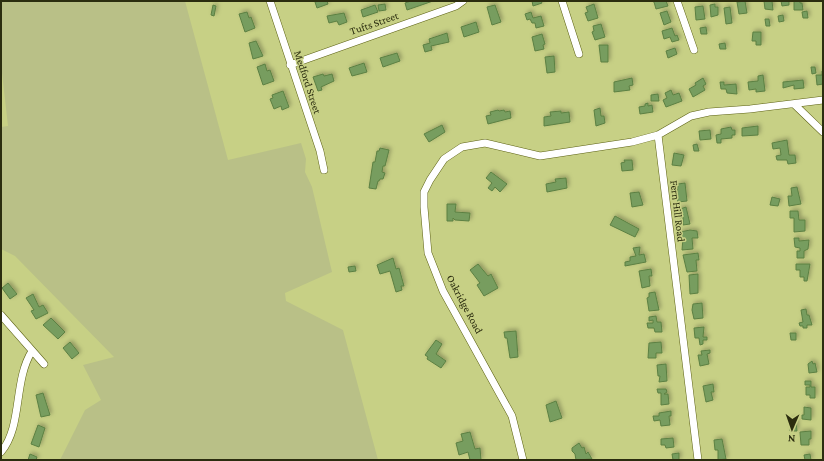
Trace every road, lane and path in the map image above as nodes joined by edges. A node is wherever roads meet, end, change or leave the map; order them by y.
1 (270, 1) edge
2 (463, 1) edge
3 (562, 1) edge
4 (677, 1) edge
5 (694, 50) dead end
6 (580, 54) dead end
7 (290, 64) junction
8 (823, 100) edge
9 (794, 104) junction
10 (823, 132) edge
11 (658, 135) junction
12 (324, 170) dead end
13 (1, 315) edge
14 (32, 352) junction
15 (44, 364) dead end
16 (1, 452) edge
17 (523, 460) edge
18 (698, 460) edge

1 - 7 street, Medford Street
2 - 7 street, Tufts Street
3 - 6 street
4 - 5 street
7 - 12 street, Medford Street
8 - 9 street
9 - 10 street
9 - 11 street
11 - 17 street, Oakridge Road
11 - 18 street, Fern Hill Road
13 - 14 street
14 - 15 street
14 - 16 street

